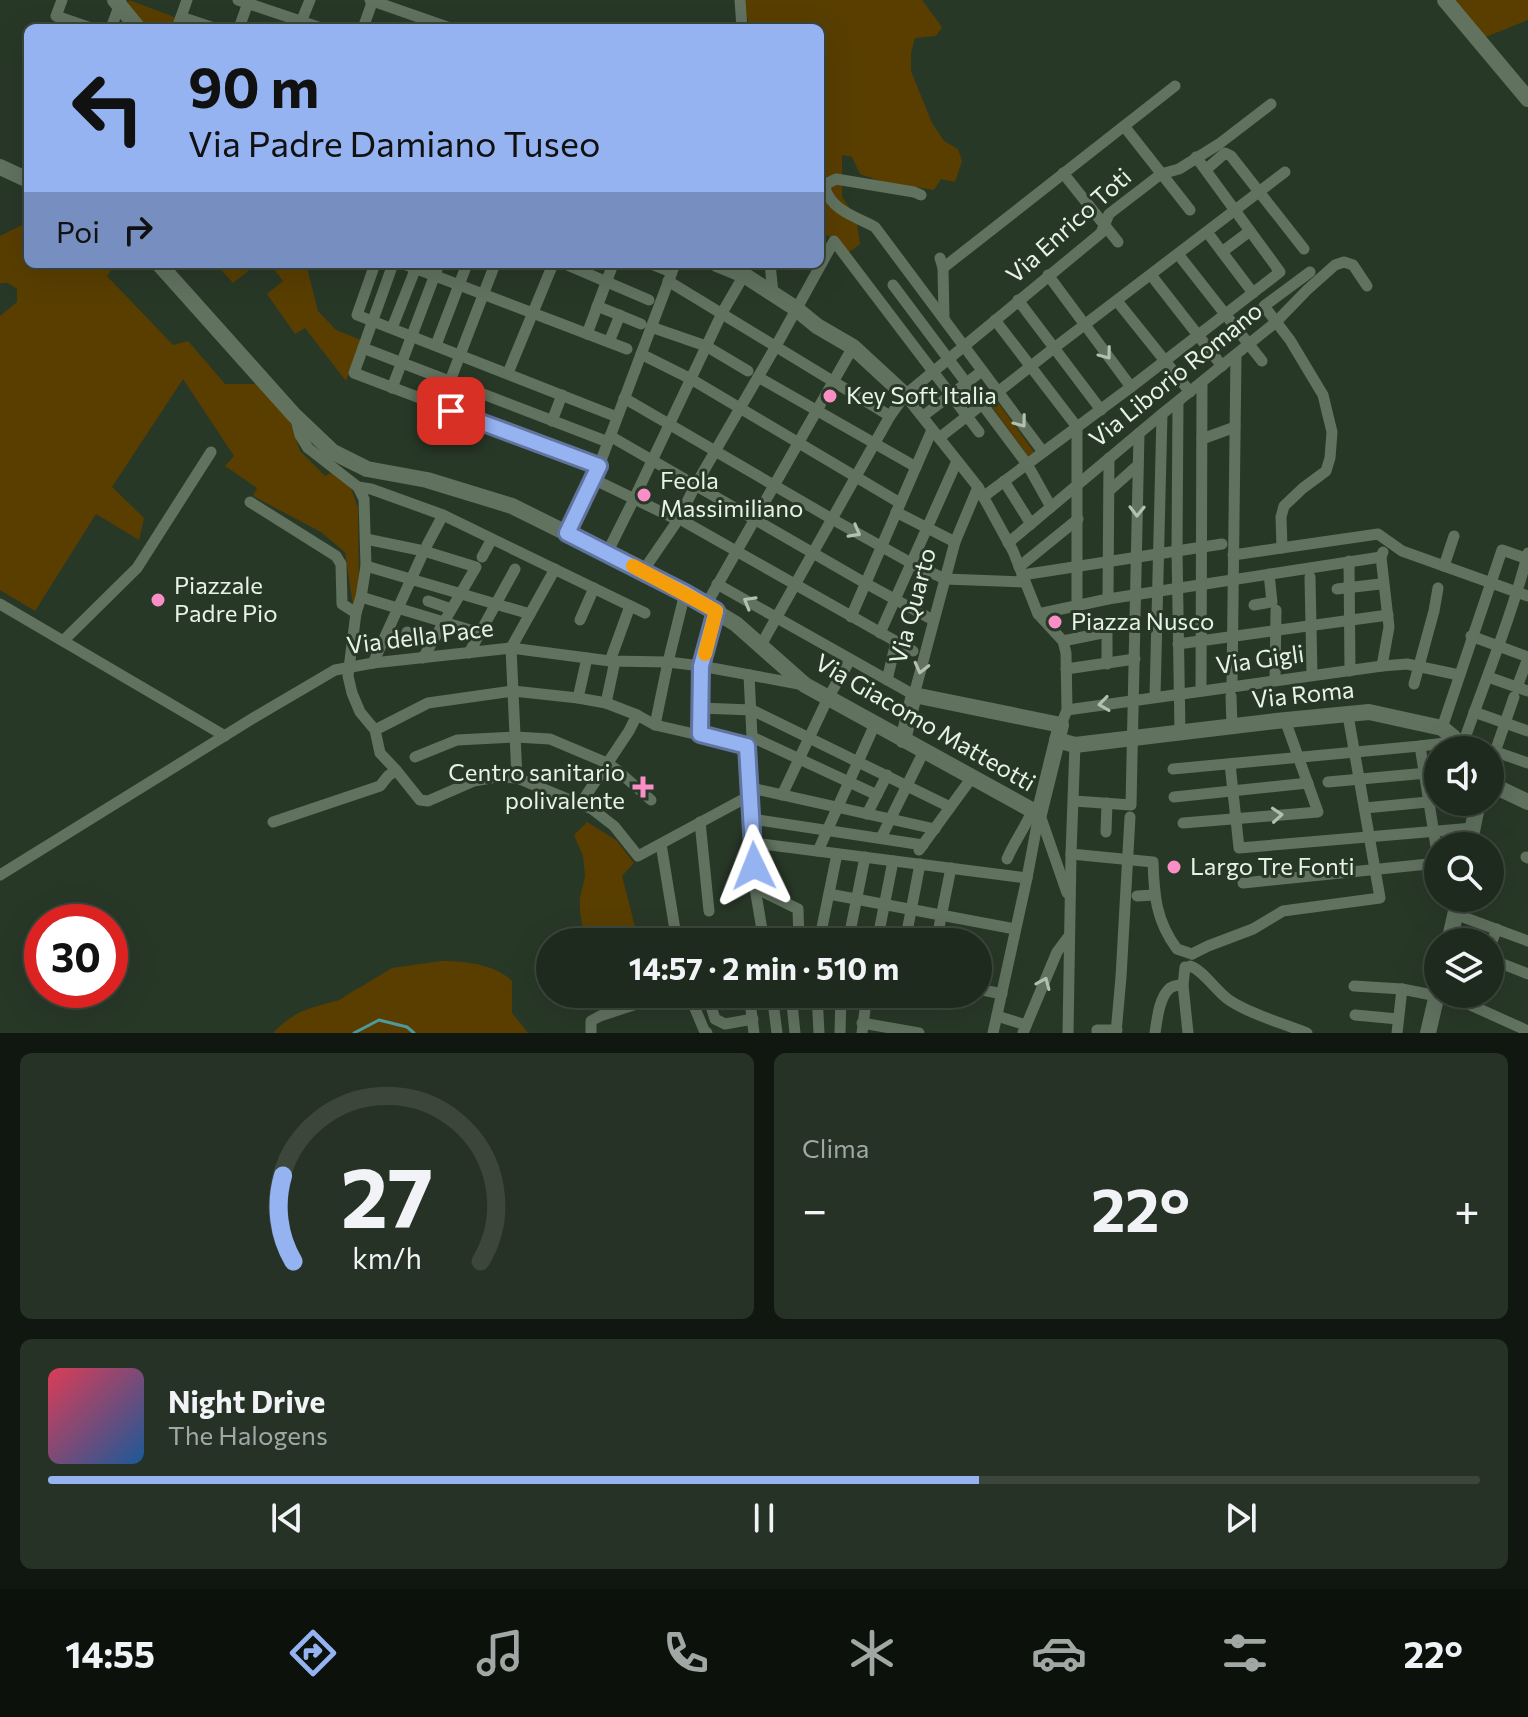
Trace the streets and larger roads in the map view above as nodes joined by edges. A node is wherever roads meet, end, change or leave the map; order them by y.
1 (62, 0) edge
2 (187, 0) edge
3 (310, 0) edge
4 (372, 0) edge
5 (740, 0) edge
6 (1445, 0) edge
7 (245, 1) edge
8 (119, 2) edge
9 (179, 22) edge
10 (79, 24) edge
11 (112, 24) edge
12 (135, 24) edge
13 (240, 24) edge
14 (298, 24) edge
15 (300, 24) edge
16 (364, 24) edge
17 (424, 24) edge
18 (742, 24) edge
19 (1175, 86) dead end
20 (1528, 99) edge
21 (1271, 104) dead end
22 (1124, 126) junction
23 (1196, 157) junction
24 (0, 167) edge
25 (1205, 167) junction
26 (1285, 172) dead end
27 (1063, 173) junction
28 (1161, 174) junction
29 (24, 178) edge
30 (1259, 192) junction
31 (921, 195) dead end
32 (1190, 210) dead end
33 (1234, 211) junction
34 (1104, 223) junction
35 (1250, 231) junction
36 (1207, 232) junction
37 (1118, 242) dead end
38 (1304, 249) dead end
39 (1222, 252) junction
40 (1178, 254) junction
41 (824, 258) edge
42 (163, 268) edge
43 (374, 268) edge
44 (392, 268) edge
45 (411, 268) edge
46 (465, 268) edge
47 (493, 268) edge
48 (551, 268) edge
49 (574, 268) edge
50 (612, 268) edge
51 (727, 268) edge
52 (770, 268) edge
53 (818, 268) edge
54 (437, 270) edge
55 (671, 272) edge
56 (1310, 272) dead end
57 (744, 275) junction
58 (1048, 275) junction
59 (1151, 275) junction
60 (607, 282) junction
61 (459, 285) junction
62 (893, 285) dead end
63 (1367, 286) dead end
64 (773, 293) junction
65 (1253, 293) junction
66 (483, 295) junction
67 (649, 300) dead end
68 (1018, 300) junction
69 (1117, 301) junction
70 (597, 306) junction
71 (795, 308) junction
72 (533, 313) junction
73 (722, 313) junction
74 (1225, 314) junction
75 (620, 315) junction
76 (944, 319) junction
77 (995, 320) junction
78 (373, 321) junction
79 (1276, 322) junction
80 (646, 325) junction
81 (1085, 326) junction
82 (392, 328) junction
83 (587, 334) junction
84 (1198, 335) junction
85 (412, 336) junction
86 (609, 342) junction
87 (436, 345) junction
88 (1249, 345) junction
89 (706, 346) junction
90 (776, 346) junction
91 (963, 346) junction
92 (853, 347) junction
93 (363, 348) junction
94 (1054, 348) junction
95 (627, 349) dead end
96 (641, 354) junction
97 (460, 355) junction
98 (1236, 355) junction
99 (948, 359) junction
100 (1165, 361) junction
101 (1262, 361) dead end
102 (402, 363) junction
103 (1030, 366) junction
104 (1222, 366) junction
105 (982, 371) junction
106 (933, 372) junction
107 (508, 373) junction
108 (753, 374) junction
109 (691, 379) junction
110 (450, 381) junction
111 (833, 382) junction
112 (1202, 382) junction
113 (967, 383) junction
114 (1131, 387) junction
115 (392, 388) junction
116 (998, 392) junction
117 (1190, 392) junction
118 (562, 395) junction
119 (905, 395) junction
120 (951, 395) junction
121 (624, 398) junction
122 (1178, 402) junction
123 (983, 404) junction
124 (740, 408) junction
125 (1101, 410) junction
126 (817, 411) junction
127 (927, 413) dead end
128 (1162, 414) junction
129 (294, 415) junction
130 (890, 416) junction
131 (617, 417) junction
132 (967, 417) junction
133 (552, 421) junction
134 (670, 425) junction
135 (1077, 427) junction
136 (1235, 427) junction
137 (979, 432) dead end
138 (1139, 433) junction
139 (936, 434) junction
140 (609, 439) junction
141 (1202, 439) junction
142 (799, 443) junction
143 (875, 444) junction
144 (211, 452) dead end
145 (714, 452) junction
146 (1043, 452) junction
147 (1109, 458) junction
148 (653, 460) junction
149 (957, 461) junction
150 (1027, 464) junction
151 (1138, 465) junction
152 (599, 466) junction
153 (916, 467) junction
154 (856, 477) junction
155 (593, 479) junction
156 (1004, 481) junction
157 (774, 485) junction
158 (1077, 485) junction
159 (695, 486) junction
160 (358, 487) junction
161 (1109, 491) junction
162 (980, 492) junction
163 (250, 502) dead end
164 (633, 502) junction
165 (898, 507) junction
166 (1051, 507) junction
167 (443, 515) junction
168 (832, 519) junction
169 (1078, 519) junction
170 (755, 520) junction
171 (682, 521) junction
172 (1031, 524) junction
173 (927, 528) junction
174 (567, 533) junction
175 (1454, 536) dead end
176 (366, 539) junction
177 (492, 539) junction
178 (1388, 541) junction
179 (955, 542) junction
180 (1008, 543) junction
181 (1222, 544) dead end
182 (881, 546) junction
183 (1201, 547) junction
184 (426, 548) junction
185 (1282, 548) junction
186 (737, 551) junction
187 (1177, 551) junction
188 (607, 553) junction
189 (813, 553) junction
190 (1158, 554) junction
191 (1233, 555) junction
192 (1136, 557) junction
193 (1381, 557) junction
194 (1528, 557) edge
195 (1349, 561) junction
196 (479, 562) junction
197 (1109, 562) junction
198 (911, 563) junction
199 (366, 566) junction
200 (1444, 566) junction
201 (1078, 567) junction
202 (515, 569) dead end
203 (555, 569) junction
204 (643, 571) junction
205 (1269, 574) junction
206 (1022, 575) junction
207 (1310, 577) dead end
208 (411, 579) junction
209 (945, 579) junction
210 (1233, 580) junction
211 (1491, 582) junction
212 (865, 583) junction
213 (717, 584) junction
214 (1380, 584) dead end
215 (795, 585) junction
216 (1201, 586) junction
217 (594, 588) junction
218 (1344, 588) junction
219 (1438, 588) dead end
220 (1177, 589) junction
221 (1157, 592) junction
222 (461, 593) junction
223 (685, 593) junction
224 (1522, 594) edge
225 (1135, 596) junction
226 (361, 597) junction
227 (895, 599) junction
228 (1108, 599) junction
229 (428, 601) dead end
230 (0, 604) edge
231 (496, 604) junction
232 (1077, 605) junction
233 (1254, 605) dead end
234 (630, 606) junction
235 (398, 608) junction
236 (711, 608) junction
237 (451, 609) junction
238 (1276, 610) dead end
239 (356, 613) junction
240 (645, 613) dead end
241 (530, 614) junction
242 (1038, 614) junction
243 (1388, 615) junction
244 (851, 617) junction
245 (776, 618) junction
246 (580, 620) dead end
247 (933, 620) junction
248 (1350, 620) junction
249 (443, 622) junction
250 (1311, 626) junction
251 (1276, 631) junction
252 (407, 632) dead end
253 (480, 633) junction
254 (880, 633) junction
255 (1471, 636) junction
256 (1232, 637) junction
257 (433, 640) junction
258 (63, 641) junction
259 (1063, 641) junction
260 (1201, 641) junction
261 (896, 642) junction
262 (1178, 644) junction
263 (761, 645) junction
264 (1499, 647) junction
265 (511, 648) junction
266 (913, 651) dead end
267 (469, 653) junction
268 (1528, 657) edge
269 (423, 658) junction
270 (587, 658) junction
271 (1135, 659) junction
272 (850, 660) junction
273 (612, 661) junction
274 (668, 662) junction
275 (366, 664) junction
276 (1107, 664) junction
277 (701, 666) junction
278 (1382, 666) junction
279 (1419, 666) junction
280 (1066, 669) junction
281 (1350, 671) junction
282 (749, 675) junction
283 (1312, 675) junction
284 (1459, 675) junction
285 (1491, 678) dead end
286 (887, 680) junction
287 (1275, 680) junction
288 (1414, 684) dead end
289 (805, 685) junction
290 (513, 691) junction
291 (1201, 691) junction
292 (1231, 691) junction
293 (1520, 692) edge
294 (1178, 694) junction
295 (914, 695) junction
296 (1155, 697) junction
297 (578, 698) junction
298 (828, 698) junction
299 (1134, 700) junction
300 (606, 703) junction
301 (700, 708) junction
302 (752, 710) junction
303 (1474, 712) junction
304 (1351, 713) junction
305 (637, 715) junction
306 (1285, 720) junction
307 (1505, 723) junction
308 (875, 724) junction
309 (655, 725) junction
310 (1062, 725) junction
311 (1232, 726) junction
312 (375, 730) junction
313 (1528, 731) edge
314 (1180, 733) junction
315 (700, 734) junction
316 (225, 736) junction
317 (1445, 736) edge
318 (1455, 736) edge
319 (1457, 736) edge
320 (1501, 736) edge
321 (515, 737) junction
322 (808, 738) junction
323 (1133, 738) junction
324 (903, 740) junction
325 (750, 742) junction
326 (1075, 745) junction
327 (1420, 746) junction
328 (1424, 746) edge
329 (924, 751) junction
330 (1354, 751) junction
331 (1504, 755) edge
332 (415, 757) dead end
333 (1298, 757) junction
334 (800, 759) junction
335 (858, 761) junction
336 (607, 763) junction
337 (1528, 763) edge
338 (1230, 764) junction
339 (1173, 769) dead end
340 (396, 770) junction
341 (1424, 773) joint
342 (887, 775) junction
343 (973, 776) junction
344 (517, 778) junction
345 (1359, 779) junction
346 (849, 782) junction
347 (1328, 782) dead end
348 (1308, 783) junction
349 (907, 785) junction
350 (1233, 791) junction
351 (1504, 791) edge
352 (751, 792) junction
353 (782, 795) junction
354 (877, 795) junction
355 (1174, 797) dead end
356 (651, 800) dead end
357 (1074, 801) junction
358 (1424, 802) edge
359 (1528, 802) edge
360 (581, 803) junction
361 (1107, 803) junction
362 (838, 807) junction
363 (950, 807) junction
364 (1365, 808) junction
365 (1130, 811) junction
366 (1036, 813) junction
367 (867, 814) junction
368 (1433, 816) edge
369 (1475, 816) edge
370 (1236, 817) junction
371 (752, 819) junction
372 (891, 819) junction
373 (273, 822) dead end
374 (700, 822) junction
375 (1183, 823) dead end
376 (1473, 828) junction
377 (935, 829) junction
378 (827, 831) junction
379 (1433, 831) junction
380 (1106, 832) dead end
381 (1472, 832) edge
382 (1371, 837) junction
383 (881, 838) junction
384 (754, 843) junction
385 (661, 844) junction
386 (818, 851) junction
387 (837, 854) junction
388 (1071, 854) junction
389 (865, 857) junction
390 (1007, 859) dead end
391 (1126, 859) junction
392 (893, 861) junction
393 (1424, 863) edge
394 (920, 864) junction
395 (951, 868) junction
396 (1376, 869) junction
397 (0, 875) edge
398 (1027, 878) junction
399 (1243, 883) dead end
400 (755, 888) junction
401 (829, 894) junction
402 (1154, 895) junction
403 (1137, 896) dead end
404 (856, 899) junction
405 (1070, 901) junction
406 (884, 905) junction
407 (911, 910) junction
408 (709, 911) dead end
409 (1467, 912) edge
410 (941, 916) junction
411 (675, 928) edge
412 (762, 928) edge
413 (799, 928) edge
414 (822, 928) edge
415 (851, 928) edge
416 (880, 928) edge
417 (908, 928) edge
418 (939, 928) edge
419 (1495, 928) edge
420 (1015, 929) junction
421 (1504, 932) edge
422 (1069, 935) junction
423 (1528, 941) edge
424 (1188, 960) junction
425 (1504, 965) edge
426 (1528, 974) edge
427 (1183, 985) junction
428 (1354, 986) dead end
429 (1402, 989) junction
430 (1424, 991) edge
431 (992, 992) edge
432 (1002, 994) junction
433 (624, 1008) edge
434 (695, 1008) edge
435 (711, 1008) edge
436 (751, 1008) edge
437 (774, 1008) edge
438 (792, 1008) edge
439 (818, 1008) edge
440 (841, 1008) edge
441 (865, 1008) edge
442 (1436, 1008) edge
443 (1485, 1008) edge
444 (1355, 1015) dead end
445 (997, 1016) junction
446 (753, 1019) junction
447 (1398, 1019) junction
448 (862, 1028) edge
449 (1024, 1029) edge
450 (1116, 1031) edge
451 (1528, 1031) edge
452 (591, 1033) edge
453 (707, 1033) edge
454 (754, 1033) edge
455 (777, 1033) edge
456 (795, 1033) edge
457 (819, 1033) edge
458 (840, 1033) edge
459 (915, 1033) edge
460 (993, 1033) edge
461 (1068, 1033) edge
462 (1097, 1033) edge
463 (1155, 1033) edge
464 (1188, 1033) edge
465 (1307, 1033) edge
466 (1397, 1033) edge
467 (1428, 1033) edge

1 - 10 street
2 - 9 street
3 - 15 street
4 - 16 street
4 - 17 street
5 - 18 street
6 - 20 street
7 - 13 street
7 - 14 street
8 - 11 street
8 - 12 street
19 - 22 street
21 - 23 street, Via Enrico Toti
22 - 27 street
22 - 28 street
23 - 25 street
23 - 28 street, Via Enrico Toti
24 - 29 street
25 - 30 street
25 - 33 street
26 - 30 street
27 - 34 street
27 - 76 street
28 - 32 street
28 - 34 street, Via Enrico Toti
30 - 33 street
30 - 38 street
31 - 76 street
33 - 35 street
33 - 36 street
34 - 37 street
34 - 58 street, Via Enrico Toti
35 - 39 street
35 - 65 street
36 - 39 street
36 - 40 street
39 - 65 street
40 - 59 street
40 - 74 street
41 - 106 street
42 - 129 street, Via Giacomo Matteotti
43 - 78 street
44 - 78 street
45 - 82 street
46 - 61 street
47 - 66 street
48 - 72 street
49 - 60 street
50 - 60 street
51 - 57 street
52 - 64 street
53 - 71 street
54 - 61 street
54 - 85 street
55 - 73 street
55 - 80 street
56 - 79 street
57 - 64 street
57 - 73 street
58 - 68 street, Via Enrico Toti
58 - 81 street
59 - 69 street
59 - 84 street
60 - 67 street
60 - 70 street
61 - 66 street
61 - 87 street
62 - 99 street
63 - 79 street, Via Liborio Romano
64 - 71 street
65 - 74 street
66 - 72 street
66 - 97 street
68 - 77 street, Via Enrico Toti
68 - 94 street
69 - 81 street
69 - 100 street
70 - 75 street
70 - 83 street
71 - 90 street
71 - 92 street
72 - 83 street
72 - 107 street
73 - 89 street
73 - 90 street
74 - 84 street
74 - 88 street
75 - 80 street
75 - 86 street
76 - 91 street
77 - 91 street, Via Enrico Toti
77 - 103 street
78 - 82 street
78 - 93 street
79 - 88 street, Via Liborio Romano
79 - 185 street
80 - 89 street
80 - 96 street
81 - 94 street
81 -> 114 street
82 - 85 street
83 - 86 street
84 - 100 street
84 - 104 street
85 - 87 street
85 - 102 street
86 - 95 street
87 - 97 street
88 - 98 street, Via Liborio Romano
88 - 101 street
89 - 108 street
89 - 109 street
90 - 108 street
90 - 111 street
91 - 99 street, Via Enrico Toti
91 - 105 street
92 - 111 street
92 - 119 street
93 - 102 street
93 - 115 street
94 - 103 street
94 - 125 street
96 - 109 street
96 - 121 street
97 - 107 street
97 - 110 street
98 - 104 street, Via Liborio Romano
98 - 136 street
99 - 106 street, Via Enrico Toti
99 - 113 street
100 - 114 street
100 - 117 street
102 - 110 street
102 - 115 street
103 - 116 street
103 - 135 street
104 - 112 street, Via Liborio Romano
105 - 113 street
105 - 116 street
106 - 119 street, Via Enrico Toti
106 - 120 street
107 - 118 street
108 - 124 street
108 - 126 street
109 - 124 street
109 - 134 street
110 - 133 street
111 - 126 street
111 - 130 street
112 - 117 street, Via Liborio Romano
112 - 141 street
113 - 120 street
113 - 123 street
114 - 125 street
115 - 152 street
116 - 123 street
116 -> 146 street
117 - 122 street, Via Liborio Romano
118 - 131 street
118 - 133 street
119 - 130 street, Via Enrico Toti
119 - 139 street
120 - 127 street
120 - 132 street
121 - 131 street
121 - 134 street
122 - 128 street, Via Liborio Romano
122 - 187 street
123 - 132 street
123 - 150 street
124 - 142 street
124 - 145 street
125 - 135 street
126 - 142 street
126 - 143 street
128 - 138 street, Via Liborio Romano
128 - 190 street
129 - 160 street
129 - 174 street, Via Giacomo Matteotti
130 - 143 street, Via Enrico Toti
131 - 140 street
132 - 137 street
132 - 139 street
133 - 140 street
134 - 145 street
134 - 148 street
135 - 146 street
135 - 158 street
136 - 141 street
136 - 191 street
138 - 147 street, Via Liborio Romano
138 - 151 street
139 - 149 street
139 - 153 street
140 - 148 street
140 - 152 street
141 - 183 street
142 - 154 street
142 - 157 street
143 - 153 street
143 - 154 street, Via Enrico Toti
144 - 258 street
145 - 157 street
145 - 159 street
146 - 150 street
147 - 158 street, Via Liborio Romano
147 - 161 street
148 - 159 street
148 - 164 street
149 - 162 street
149 - 173 street
150 - 156 street
150 - 166 street
151 - 161 street
151 -> 192 street
152 - 155 street
153 - 165 street
154 - 165 street
154 - 168 street, Via Enrico Toti
155 - 164 street
155 - 174 street
156 - 162 street
156 - 172 street
157 - 168 street
157 - 170 street
158 - 166 street, Via Liborio Romano
158 - 169 street
159 - 170 street
159 - 171 street
160 - 167 street
160 - 176 street
161 - 197 street
162 - 179 street, Via Quarto
162 - 180 street
163 - 239 street
164 - 171 street
164 - 188 street
165 - 173 street
165 - 182 street
166 - 172 street, Via Liborio Romano
167 - 177 street
167 - 184 street
168 -> 182 street
168 - 189 street, Via Enrico Toti
169 - 201 street
169 - 206 street
170 - 186 street
170 - 189 street
171 - 186 street
171 - 204 street
172 - 180 street, Via Liborio Romano
173 - 179 street
173 - 198 street
174 - 188 street, Via Giacomo Matteotti
175 - 200 street
176 - 184 street
176 - 199 street
177 - 196 street
177 - 203 street
178 - 185 street
178 - 193 street
178 - 200 street
179 - 209 street, Via Quarto
180 - 206 street
181 - 183 street
182 - 198 street
182 - 212 street
183 - 187 street
183 - 216 street
184 - 196 street
184 - 208 street
185 - 191 street
186 - 213 street
186 - 215 street
187 - 190 street
187 - 220 street
188 - 204 street, Via Giacomo Matteotti
189 - 212 street
189 - 215 street, Via Enrico Toti
190 - 192 street
190 - 221 street
191 - 210 street
192 - 197 street
192 - 225 street
193 - 195 street
193 - 243 street
194 - 211 street
194 - 224 street
195 - 205 street
195 - 218 street
196 - 222 street
197 - 201 street
197 - 228 street
198 - 209 street
198 - 227 street
199 - 208 street
199 - 226 street
200 - 211 street
201 - 206 street
201 - 232 street
202 - 231 street
203 - 217 street
203 - 241 street
204 - 223 street, Via Giacomo Matteotti
205 - 210 street
205 - 233 street
206 - 209 street
206 - 242 street
207 - 250 street
208 - 222 street
208 - 235 street
209 - 247 street, Via Quarto
210 - 216 street
210 - 256 street
211 - 224 street
211 - 255 street
212 - 227 street
212 - 244 street
213 - 236 street
245 -> 213 street
214 - 218 street
215 - 244 street
215 - 245 street, Via Enrico Toti
216 - 220 street
216 - 260 street
217 - 234 street
217 - 246 street
218 - 248 street
219 - 279 street
220 - 221 street
220 - 262 street
221 - 225 street
221 - 296 street
222 - 231 street
222 - 237 street
223 - 236 street, Via Giacomo Matteotti
223 - 274 street
224 - 264 street
225 - 228 street
225 - 271 street
226 - 235 street
226 - 239 street
227 - 247 street
227 - 254 street
228 - 232 street
229 - 237 street
230 - 258 street
231 - 241 street
231 - 253 street
232 - 242 street
234 - 240 street
234 - 273 street
235 - 249 street
235 - 275 street
236 - 263 street, Via Giacomo Matteotti
236 - 277 street
237 - 249 street
238 - 251 street
239 - 312 street
241 - 265 street
242 - 259 street
243 - 248 street
243 - 278 street
244 - 254 street
245 - 263 street, Via Enrico Toti
245 - 272 street
247 -> 295 street, Via Quarto
248 - 250 street
248 - 281 street
249 - 253 street
249 - 257 street
250 - 251 street
250 - 283 street
251 - 256 street
251 - 287 street
252 - 257 street
253 - 267 street
254 - 261 street
255 - 264 street
255 - 284 street
256 - 260 street
256 - 292 street
257 - 269 street
258 - 316 street
259 - 276 street
259 - 280 street
260 - 262 street
260 - 291 street
261 - 266 street
261 - 286 street
262 - 294 street
263 - 289 street, Via Giacomo Matteotti
264 - 268 street
264 - 303 street
265 - 267 street, Via della Pace
265 - 270 street, Via della Pace
265 - 290 street
267 - 269 street, Via della Pace
268 - 293 street
269 - 275 street, Via della Pace
270 - 273 street, Via della Pace
270 - 297 street
271 - 276 street
271 - 299 street
272 - 286 street
272 - 298 street
273 - 274 street, Via della Pace
273 - 300 street
274 - 277 street, Via della Pace
274 - 309 street
275 - 316 street, Via della Pace
276 - 280 street
277 - 282 street, Via della Pace
277 - 301 street
278 - 279 street, Via Gigli
278 - 281 street, Via Gigli
279 - 284 street, Via Gigli
279 - 288 street
280 - 310 street
281 - 283 street, Via Gigli
282 - 289 street, Via della Pace
282 - 302 street
283 - 287 street, Via Gigli
284 - 318 street
285 - 293 street
286 - 295 street
287 - 292 street, Via Gigli
289 - 298 street, Via Giacomo Matteotti
290 - 297 street
290 - 312 street
290 - 321 street
291 - 292 street, Via Gigli
291 - 294 street, Via Gigli
292 - 311 street
293 - 307 street
294 - 296 street, Via Gigli
294 - 314 street
295 - 310 street
295 - 324 street, Via Quarto
296 - 299 street, Via Gigli
297 - 300 street
298 - 308 street, Via Giacomo Matteotti
298 - 322 street
299 -> 310 street, Via Gigli
299 - 323 street
300 - 305 street
301 - 302 street
301 - 315 street
302 - 322 street
302 - 325 street
303 - 307 street
303 - 319 street
304 - 306 street, Via Roma
304 - 317 street, Via Roma
304 - 330 street
305 - 309 street
305 - 336 street
306 - 311 street, Via Roma
306 - 333 street
307 - 313 street
307 - 320 street
308 - 324 street, Via Giacomo Matteotti
308 - 335 street
309 - 315 street
310 - 326 street
310 - 366 street
311 - 314 street, Via Roma
312 - 340 street
314 - 323 street, Via Roma
315 - 325 street
316 - 397 street, Via della Pace
321 - 332 street
321 - 336 street
321 - 344 street
322 - 334 street
322 - 335 street
323 - 326 street, Via Roma
323 - 365 street
324 - 329 street, Via Giacomo Matteotti
325 - 334 street
325 - 352 street
326 - 357 street
327 - 328 street
327 - 330 street
327 - 341 street
329 - 343 street, Via Giacomo Matteotti
329 - 349 street
330 - 333 street
330 - 345 street
331 - 337 street, Via Roma
333 - 338 street
333 - 348 street
334 - 346 street
334 - 353 street
335 - 342 street
335 - 346 street
336 - 356 street
336 - 360 street
338 - 339 street
338 - 350 street
340 - 344 street
340 - 373 street
341 - 345 street
342 - 349 street
342 - 354 street
343 - 363 street
343 - 366 street, Via Giacomo Matteotti
344 - 360 street
345 - 347 street
345 - 364 street
346 - 354 street
346 - 362 street
348 - 350 street
370 -> 348 street
349 - 363 street
349 - 372 street
350 - 355 street
350 - 370 street
351 - 359 street
352 - 353 street
352 - 371 street
352 - 374 street
353 - 362 street
354 - 367 street
357 - 361 street
357 - 388 street
358 - 364 street
360 - 385 street
361 - 365 street
361 - 380 street
362 - 367 street
362 - 378 street
363 - 377 street
364 - 382 street
365 - 391 street
366 - 390 street
366 - 398 street
366 - 405 street
367 - 372 street
368 - 379 street
369 - 376 street
370 - 375 street
370 - 382 street
371 - 378 street
371 - 384 street
372 - 377 street
372 - 383 street
374 - 385 street
374 - 408 street
376 - 379 street
376 - 381 street
377 - 383 street
378 - 383 street
378 - 386 street
379 - 382 street
382 - 396 street
384 - 386 street
384 - 400 street
385 - 411 street
386 - 387 street
387 - 389 street
387 - 401 street
388 - 391 street
388 - 405 street
389 - 392 street
389 - 404 street
391 - 402 street
391 - 450 street
392 - 394 street
392 - 406 street
393 - 396 street
394 - 395 street
394 - 407 street
395 - 398 street
395 - 410 street
396 - 399 street
396 - 424 street
398 - 420 street
400 - 412 street
400 - 413 street
401 - 404 street
401 - 414 street
402 - 403 street
402 - 424 street
404 - 406 street
404 - 415 street
405 - 422 street
406 - 407 street
406 - 416 street
407 - 410 street
407 - 417 street
409 - 419 street
410 - 418 street
410 - 420 street
420 - 432 street
421 - 423 street
449 -> 422 street
422 - 461 street
424 - 427 street
424 - 465 street
425 - 426 street
427 - 463 street
427 - 464 street
428 - 429 street
429 - 430 street
429 - 447 street
431 - 432 street
432 - 445 street
433 - 452 street
434 - 453 street
435 - 446 street
436 - 446 street
437 - 455 street
438 - 456 street
439 - 457 street
440 - 458 street
441 - 448 street
442 - 467 street
443 - 451 street
444 - 447 street
445 - 449 street
445 - 460 street
446 - 454 street
447 - 466 street
448 - 459 street
450 - 462 street

